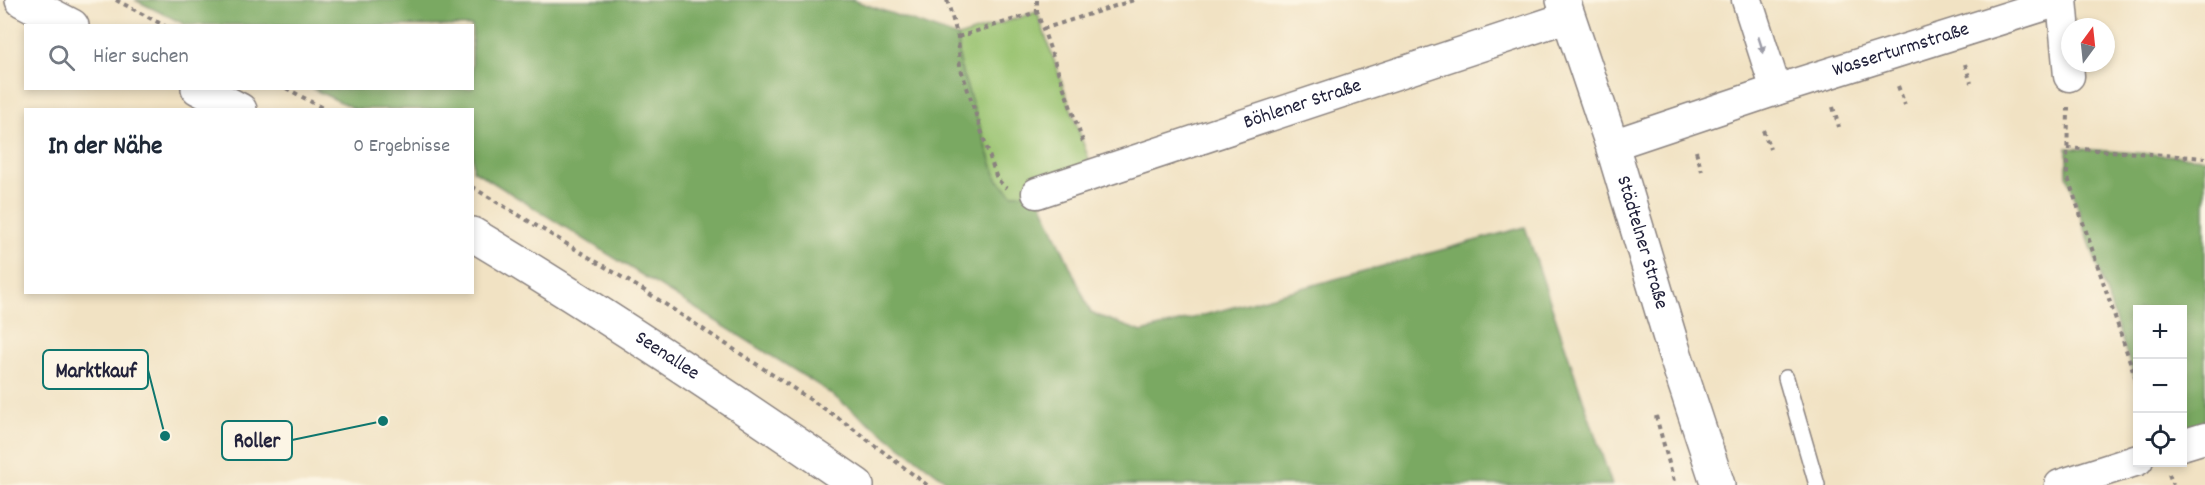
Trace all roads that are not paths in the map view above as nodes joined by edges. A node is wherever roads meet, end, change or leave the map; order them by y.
1 (21, 0) edge
2 (1747, 0) edge
3 (2062, 0) edge
4 (1565, 9) edge
5 (68, 24) edge
6 (2069, 76) road end
7 (202, 90) edge
8 (1776, 90) junction
9 (236, 108) edge
10 (1612, 146) junction
11 (1037, 193) road end
12 (474, 235) edge
13 (1786, 378) dead end
14 (2205, 438) edge
15 (2187, 444) edge
16 (2133, 462) edge
17 (857, 485) edge
18 (1718, 485) edge
19 (1817, 485) edge
20 (2060, 485) edge

1 - 5 main road
2 -> 8 street
3 - 6 street, Wasserturmstraße
3 - 8 street, Wasserturmstraße
4 - 10 main road, Städtelner Straße
4 - 11 street, Böhlener Straße
7 - 9 main road
8 - 10 street, Wasserturmstraße
10 - 18 main road, Städtelner Straße
12 - 17 main road, Seenallee
13 - 19 lane
14 - 15 street
16 - 20 street

